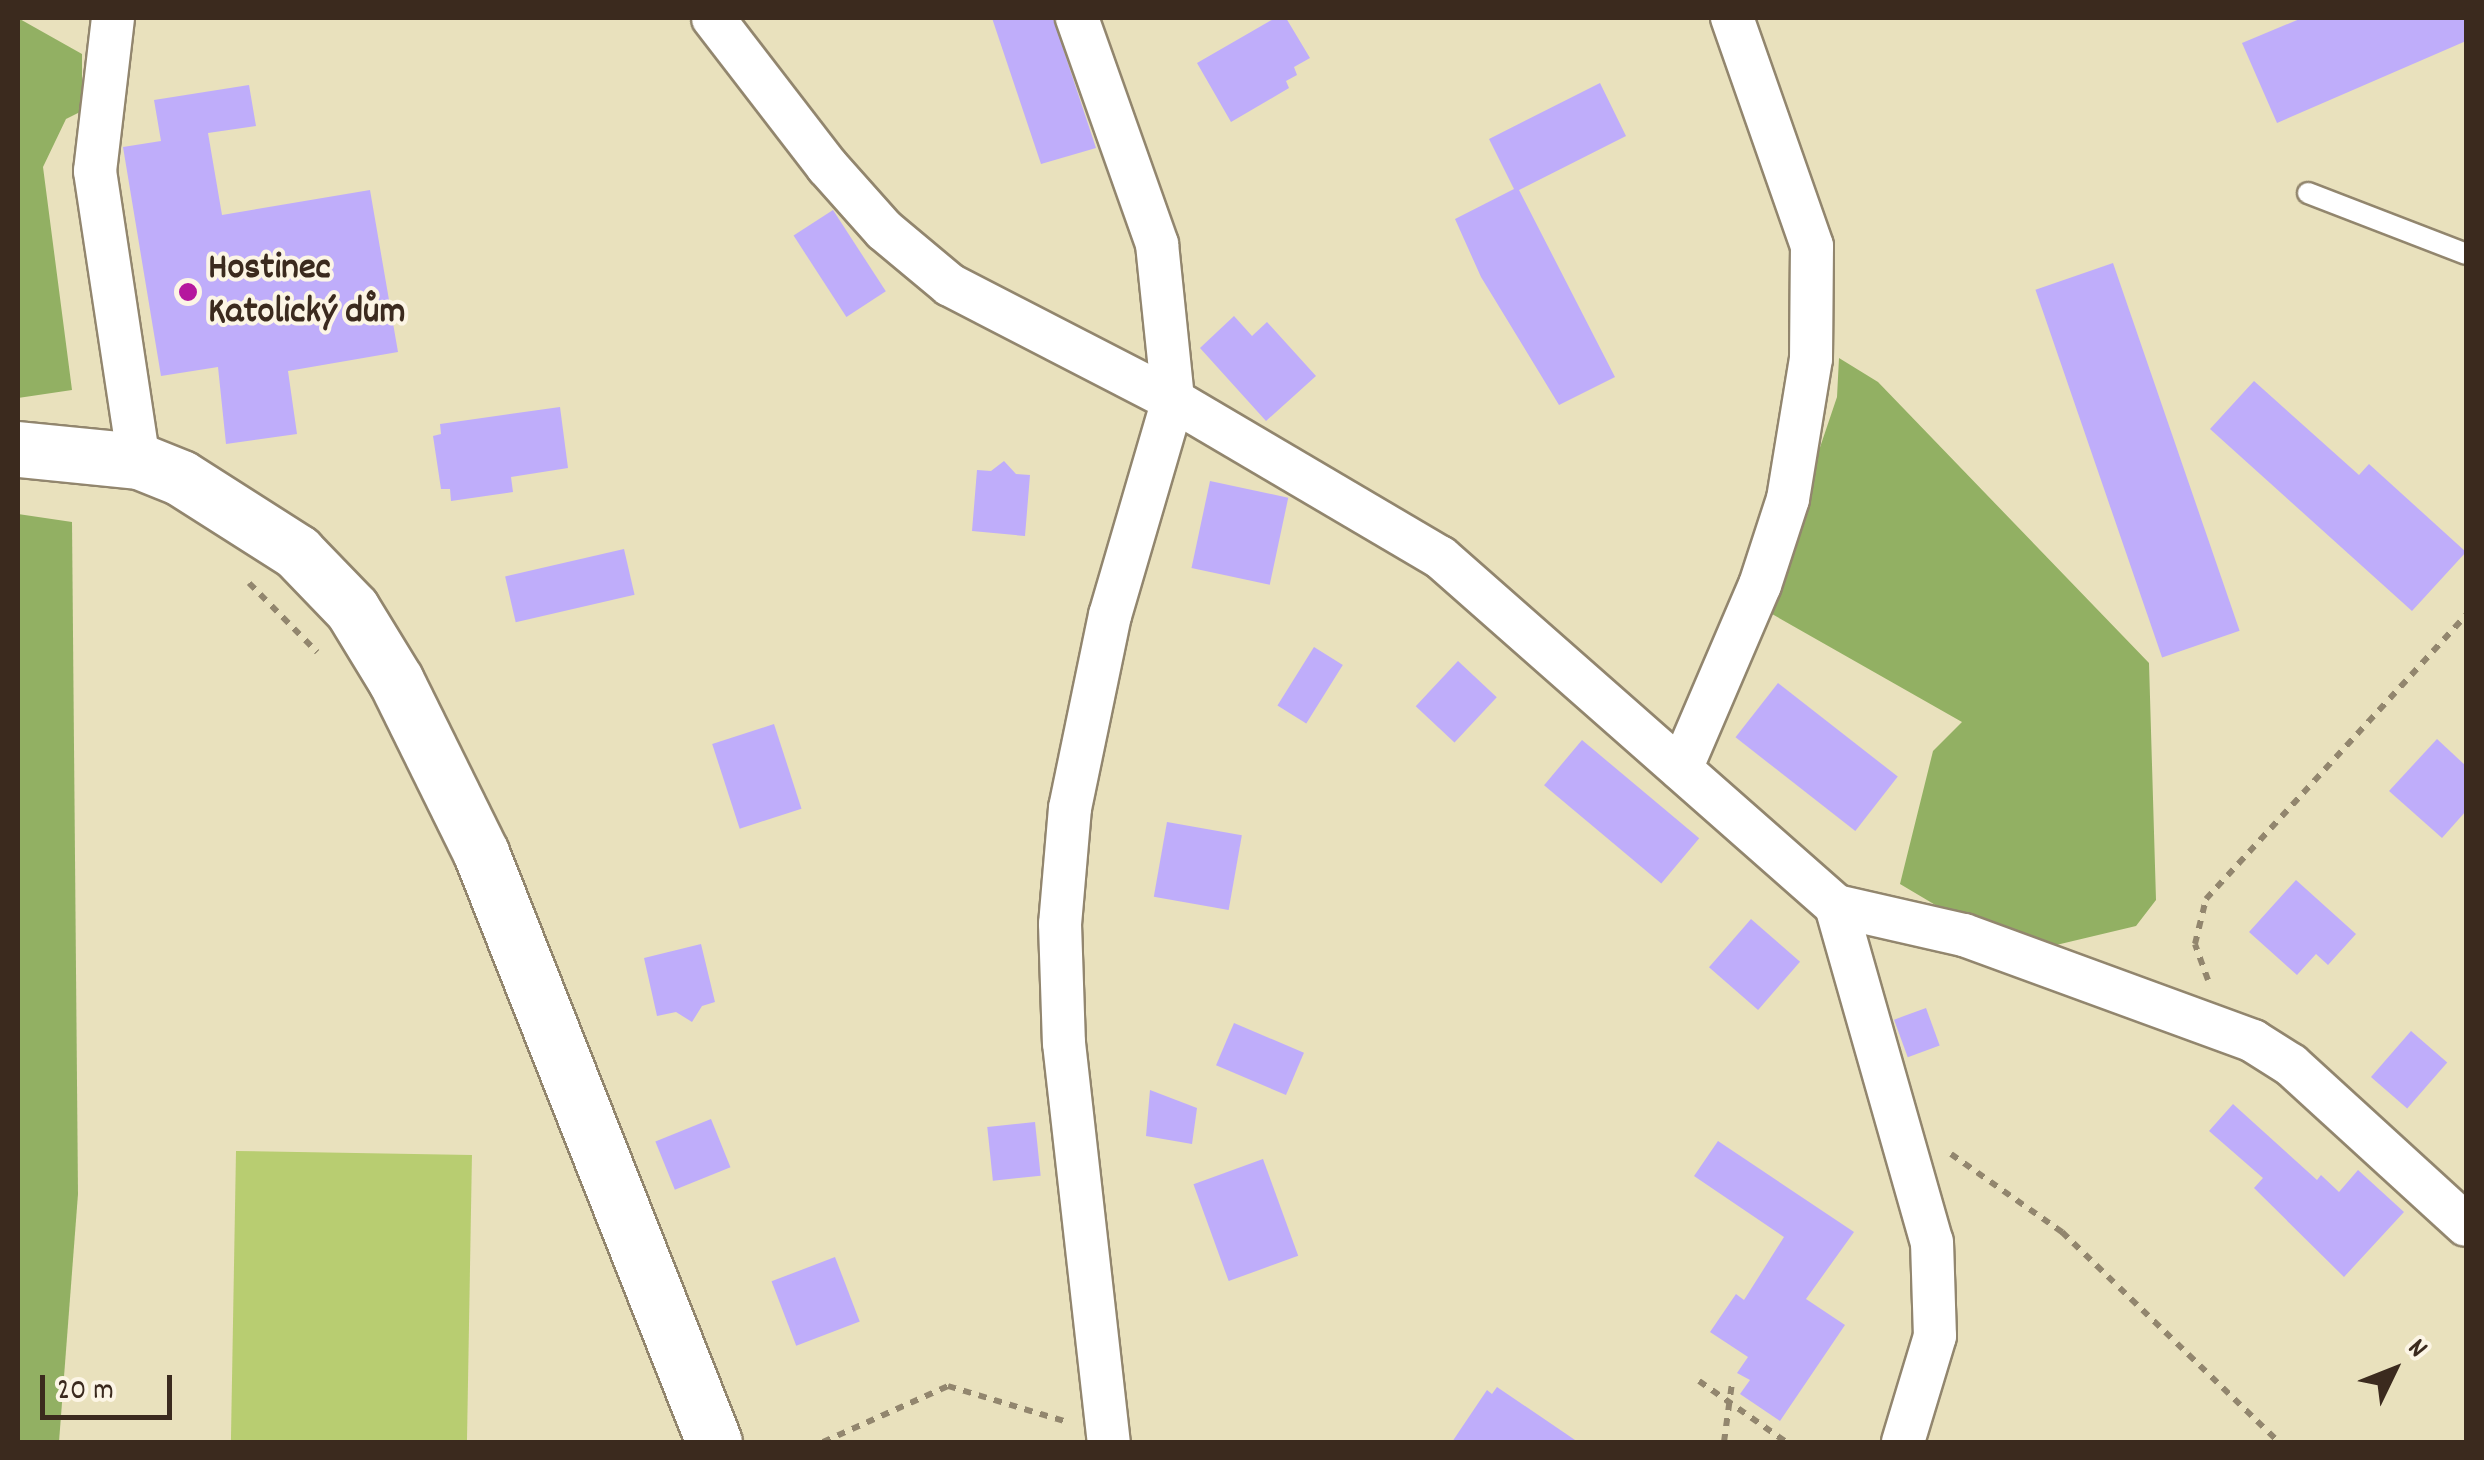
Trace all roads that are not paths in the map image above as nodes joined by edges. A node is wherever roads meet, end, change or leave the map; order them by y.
1 (113, 18) edge
2 (714, 18) edge
3 (1077, 18) edge
4 (1732, 18) edge
5 (2308, 193) dead end
6 (2466, 254) edge
7 (1173, 400) junction
8 (18, 449) edge
9 (139, 461) junction
10 (1680, 769) junction
11 (1836, 906) junction
12 (2466, 1225) edge
13 (1109, 1437) edge
14 (714, 1442) edge
15 (1903, 1442) edge

1 - 9 street
2 - 7 street
3 - 7 street
4 - 10 street
5 - 6 lane
7 - 10 street
7 - 13 street
8 - 9 street
9 - 14 street
10 - 11 street
11 - 12 street
11 - 15 street

